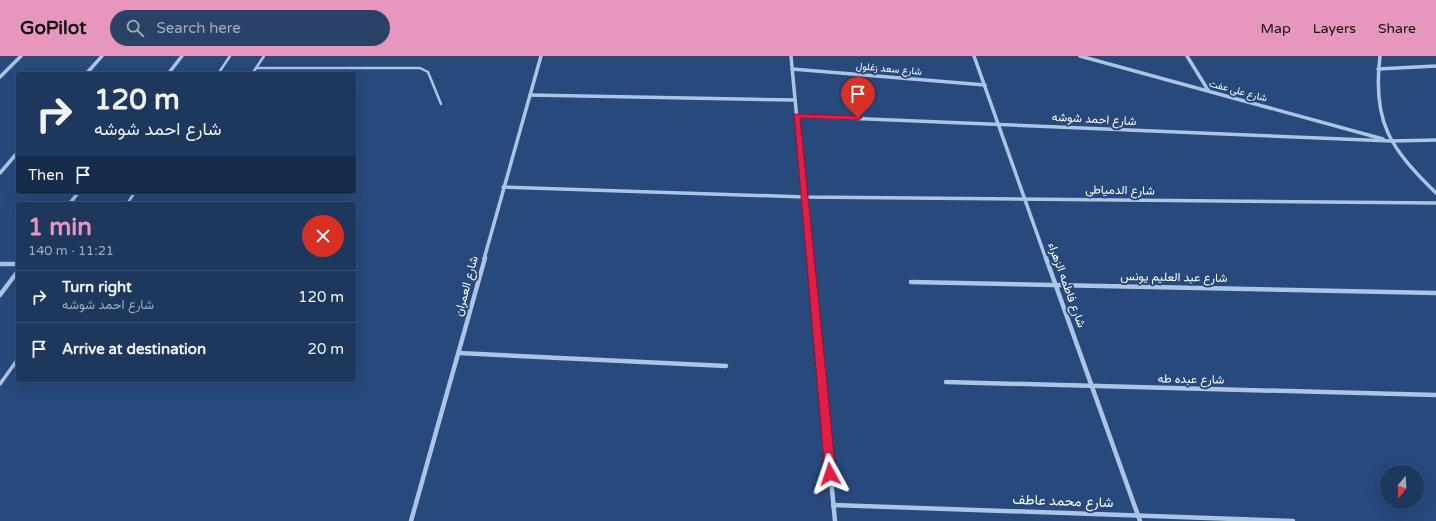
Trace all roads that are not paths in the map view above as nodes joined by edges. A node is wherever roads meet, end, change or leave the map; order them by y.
1 (21, 56) edge
2 (102, 56) edge
3 (182, 56) edge
4 (230, 56) edge
5 (264, 56) edge
6 (541, 56) edge
7 (791, 56) edge
8 (974, 56) edge
9 (1080, 56) edge
10 (1187, 56) edge
11 (1380, 56) edge
12 (1085, 57) edge
13 (1436, 66) edge
14 (256, 68) junction
15 (792, 69) junction
16 (1378, 69) junction
17 (88, 72) edge
18 (170, 72) edge
19 (219, 72) edge
20 (253, 72) edge
21 (0, 77) edge
22 (985, 85) junction
23 (1208, 91) junction
24 (530, 95) junction
25 (795, 100) junction
26 (440, 104) dead end
27 (796, 116) junction
28 (999, 124) junction
29 (1436, 140) edge
30 (1391, 141) junction
31 (16, 154) edge
32 (0, 173) edge
33 (504, 187) junction
34 (1436, 193) edge
35 (804, 197) junction
36 (1026, 199) junction
37 (1436, 203) edge
38 (0, 264) edge
39 (16, 264) edge
40 (16, 275) edge
41 (911, 282) dead end
42 (1056, 285) junction
43 (1436, 293) edge
44 (0, 295) edge
45 (459, 353) junction
46 (16, 362) edge
47 (726, 366) dead end
48 (946, 382) dead end
49 (0, 384) edge
50 (1092, 386) junction
51 (1436, 395) edge
52 (833, 505) junction
53 (1139, 518) edge
54 (411, 521) edge
55 (835, 521) edge
56 (1293, 521) edge

1 - 21 street
2 - 17 street
3 - 18 street
4 - 19 lane
5 - 14 lane
6 - 24 street, شارع العمران
7 - 15 street
8 - 22 street, شارع فاطمه الزهراء
9 - 12 street, شارع على عفت
10 - 23 street
11 - 16 street
12 - 23 street, شارع على عفت
13 - 16 street
14 - 20 lane
14 - 26 lane
15 - 22 street, شارع سعد زغلول
15 - 25 street
16 - 30 street
22 - 28 street, شارع فاطمه الزهراء
23 - 30 street, شارع على عفت
24 - 25 street
24 - 33 street, شارع العمران
25 - 27 street
27 - 28 street, شارع احمد شوشه
27 - 35 street
28 - 30 street, شارع احمد شوشه
28 - 36 street, شارع فاطمه الزهراء
29 - 30 street
30 - 34 street
31 - 32 street
33 - 35 street, شارع الدمياطى
33 - 45 street, شارع العمران
35 - 36 street, شارع الدمياطى
35 - 52 street
36 - 37 street, شارع الدمياطى
36 - 42 street, شارع فاطمه الزهراء
38 - 39 street
40 - 44 street
41 - 42 street, شارع عبد العليم يونس
42 - 43 street, شارع عبد العليم يونس
42 - 50 street, شارع فاطمه الزهراء
45 - 47 street
45 - 54 street, شارع العمران
46 - 49 lane
48 - 50 street, شارع عبده طه
50 - 51 street, شارع عبده طه
50 - 53 street, شارع فاطمه الزهراء
52 - 53 street, شارع محمد عاطف
52 - 55 street
53 - 56 street, شارع محمد عاطف

